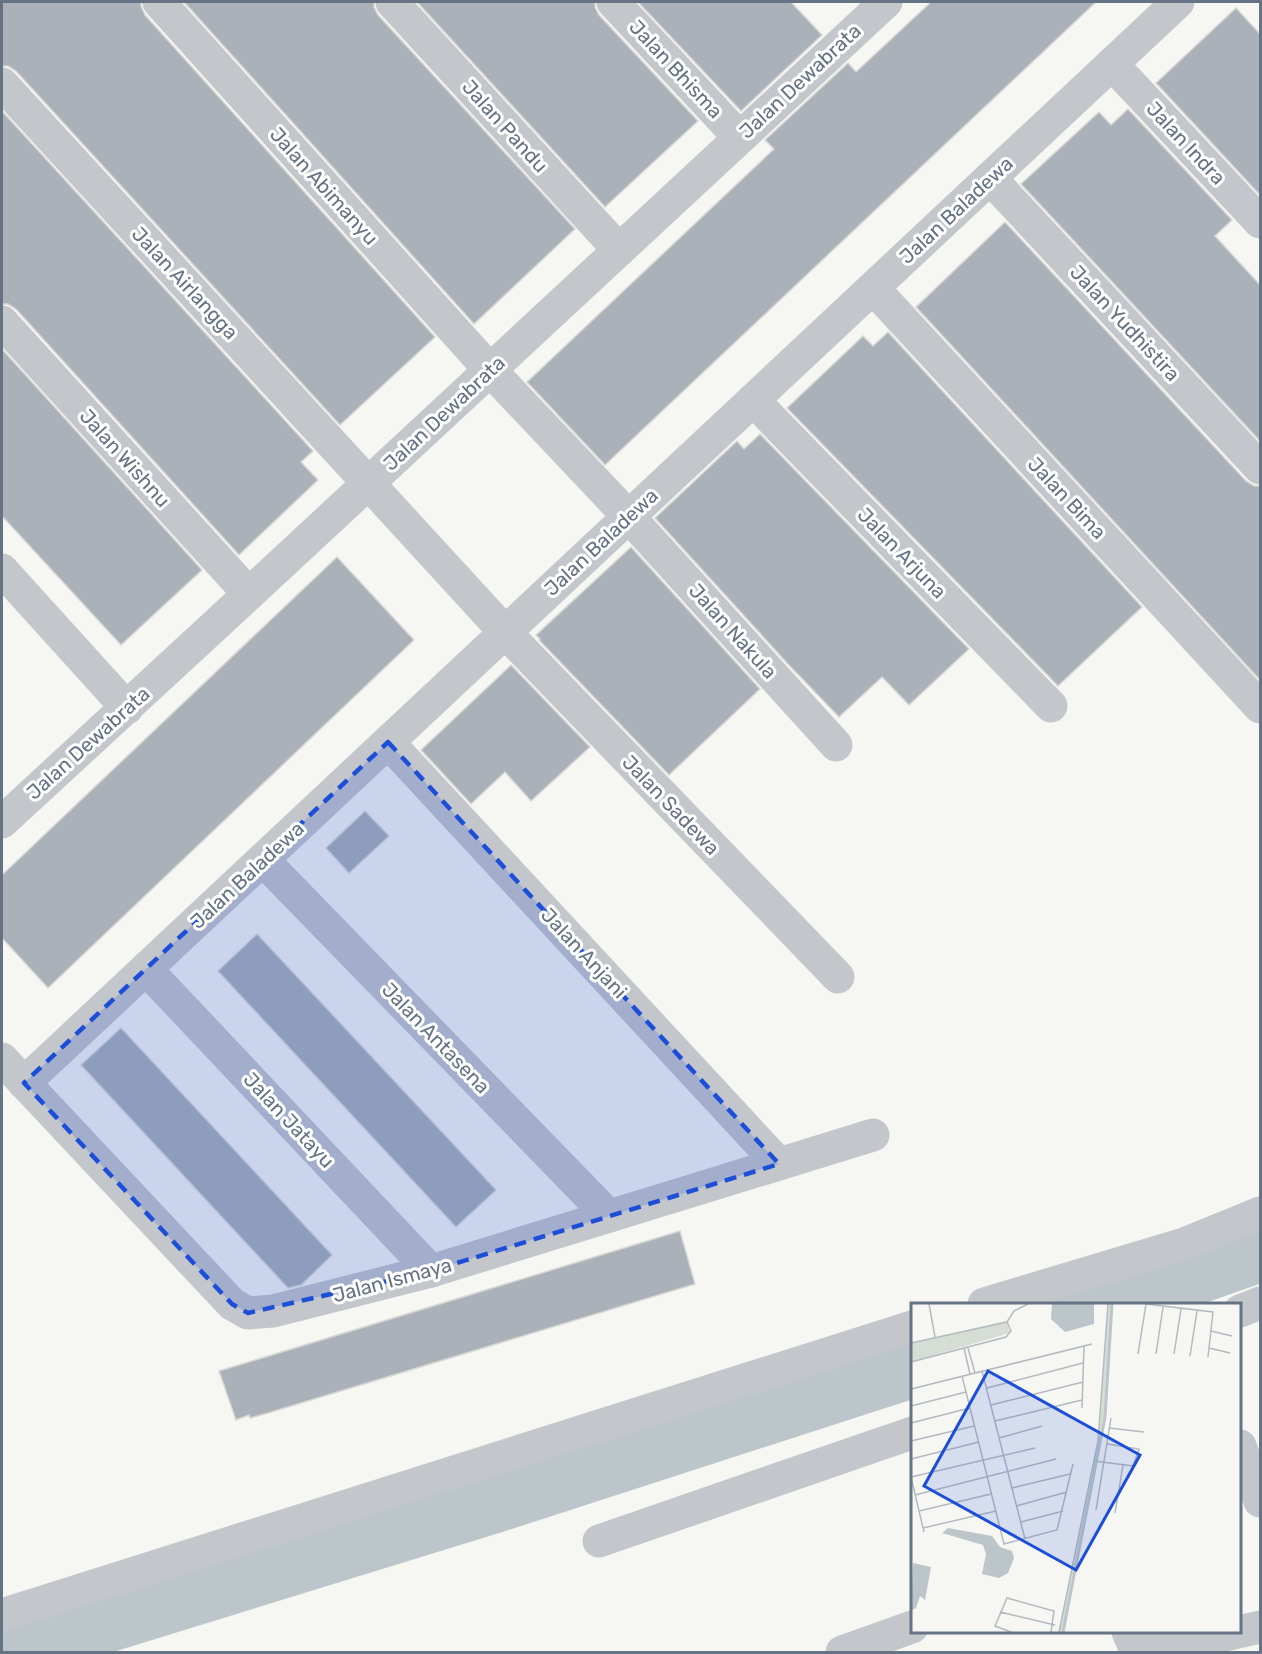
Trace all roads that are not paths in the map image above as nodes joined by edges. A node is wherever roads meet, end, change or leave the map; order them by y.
1 (159, 2) edge
2 (392, 2) edge
3 (613, 2) edge
4 (1179, 2) edge
5 (865, 8) edge
6 (1112, 64) junction
7 (2, 84) edge
8 (740, 137) junction
9 (990, 178) junction
10 (1260, 222) edge
11 (619, 250) junction
12 (873, 288) junction
13 (2, 322) edge
14 (489, 370) junction
15 (753, 400) junction
16 (1260, 468) edge
17 (369, 483) junction
18 (629, 517) junction
19 (2, 570) edge
20 (249, 594) junction
21 (505, 632) junction
22 (1051, 706) dead end
23 (127, 708) junction
24 (1260, 708) edge
25 (388, 742) junction
26 (836, 744) dead end
27 (2, 822) edge
28 (263, 860) junction
29 (146, 969) junction
30 (837, 977) dead end
31 (2, 1059) edge
32 (24, 1083) junction
33 (873, 1135) dead end
34 (779, 1164) junction
35 (1260, 1213) edge
36 (609, 1216) junction
37 (431, 1271) junction
38 (1260, 1302) edge
39 (996, 1303) edge
40 (1241, 1310) edge
41 (911, 1327) edge
42 (911, 1433) edge
43 (1241, 1451) edge
44 (1260, 1501) edge
45 (599, 1541) dead end
46 (2, 1615) edge
47 (911, 1627) edge
48 (1260, 1627) edge
49 (1241, 1631) edge
50 (1128, 1633) edge
51 (1233, 1633) edge
52 (842, 1653) edge

1 - 14 street, Jalan Abimanyu
2 - 11 street, Jalan Pandu
3 - 8 street, Jalan Bhisma
4 - 6 street, Jalan Baladewa
5 - 8 street, Jalan Dewabrata
6 - 9 street, Jalan Baladewa
6 - 10 street, Jalan Indra
7 - 17 street, Jalan Airlangga
8 - 11 street, Jalan Dewabrata
9 - 12 street, Jalan Baladewa
9 - 16 street, Jalan Yudhistira
11 - 14 street, Jalan Dewabrata
12 - 15 street, Jalan Baladewa
12 - 24 street, Jalan Bima
13 - 20 street, Jalan Wishnu
14 - 17 street, Jalan Dewabrata
14 - 18 street, Jalan Abimanyu
15 - 18 street, Jalan Baladewa
15 - 22 street, Jalan Arjuna
17 - 20 street, Jalan Dewabrata
17 - 21 street, Jalan Airlangga
18 - 21 street, Jalan Baladewa
18 - 26 street, Jalan Nakula
19 - 23 street
20 - 23 street, Jalan Dewabrata
21 - 25 street, Jalan Baladewa
21 - 30 street, Jalan Sadewa
23 - 27 street, Jalan Dewabrata
25 - 28 street, Jalan Baladewa
25 - 34 street, Jalan Anjani
28 - 29 street, Jalan Baladewa
28 - 36 street, Jalan Antasena
29 - 32 street, Jalan Baladewa
29 - 37 street, Jalan Jatayu
31 - 32 street, Jalan Ismaya
32 - 37 street, Jalan Ismaya
33 - 34 street, Jalan Ismaya
34 - 36 street, Jalan Ismaya
35 - 39 street
36 - 37 street, Jalan Ismaya
38 - 40 street
41 - 46 street
42 - 45 street
43 - 44 street
47 - 52 street
48 - 49 street
50 - 51 street

